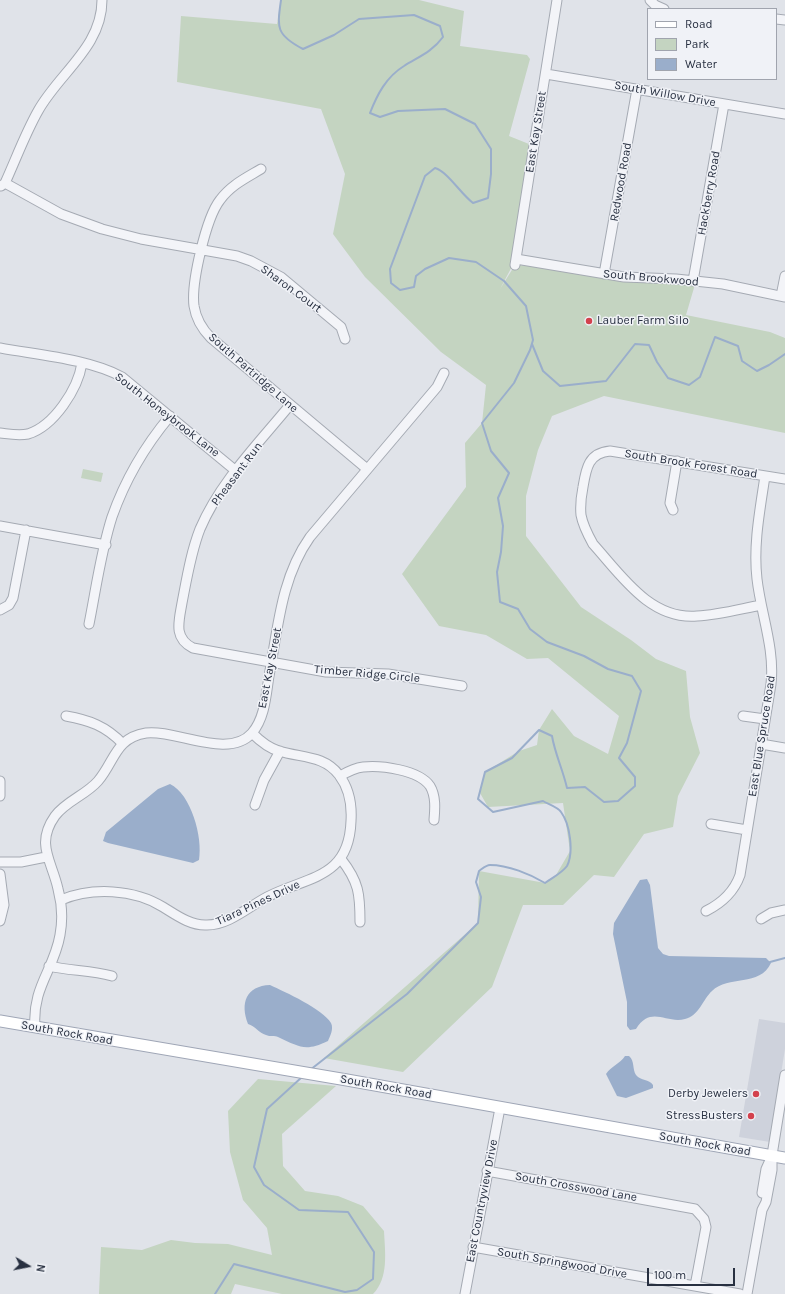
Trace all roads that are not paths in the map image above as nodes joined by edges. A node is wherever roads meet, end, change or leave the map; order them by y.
1 (102, 0) edge
2 (557, 0) edge
3 (650, 0) edge
4 (662, 8) edge
5 (546, 74) junction
6 (637, 89) junction
7 (724, 104) junction
8 (785, 114) edge
9 (262, 169) dead end
10 (2, 185) edge
11 (202, 250) junction
12 (516, 262) joint
13 (604, 274) junction
14 (785, 276) edge
15 (693, 281) junction
16 (783, 297) edge
17 (345, 339) dead end
18 (0, 348) edge
19 (82, 363) junction
20 (444, 373) dead end
21 (290, 405) junction
22 (170, 416) junction
23 (0, 433) edge
24 (677, 462) junction
25 (367, 469) junction
26 (236, 471) junction
27 (765, 476) junction
28 (785, 479) edge
29 (673, 510) dead end
30 (0, 526) edge
31 (26, 530) junction
32 (106, 545) junction
33 (761, 605) junction
34 (0, 610) edge
35 (89, 624) dead end
36 (183, 641) joint
37 (272, 662) junction
38 (462, 686) dead end
39 (66, 716) dead end
40 (743, 716) dead end
41 (765, 719) junction
42 (252, 733) junction
43 (122, 744) junction
44 (761, 744) junction
45 (785, 748) edge
46 (280, 751) junction
47 (340, 776) junction
48 (0, 781) edge
49 (0, 796) edge
50 (255, 805) dead end
51 (434, 820) dead end
52 (711, 824) dead end
53 (747, 830) junction
54 (46, 856) junction
55 (341, 860) junction
56 (0, 862) edge
57 (0, 874) edge
58 (61, 900) junction
59 (785, 910) edge
60 (706, 911) dead end
61 (761, 919) dead end
62 (0, 921) edge
63 (360, 922) dead end
64 (49, 966) junction
65 (112, 976) dead end
66 (0, 1021) edge
67 (35, 1027) junction
68 (785, 1075) edge
69 (500, 1108) junction
70 (772, 1155) junction
71 (785, 1158) edge
72 (487, 1170) junction
73 (474, 1247) junction
74 (695, 1286) junction
75 (465, 1294) edge
76 (740, 1294) edge
77 (748, 1294) edge

1 - 10 street
2 - 5 street, East Kay Street
3 - 4 street
5 - 6 street, South Willow Drive
5 - 12 street, East Kay Street
6 - 7 street, South Willow Drive
6 - 13 street, Redwood Road
7 - 8 street, South Willow Drive
7 - 15 street, Hackberry Road
9 - 11 street, South Partridge Lane
10 - 11 street, Sharon Court
11 - 17 street, Sharon Court
11 - 21 street, South Partridge Lane
12 - 13 street, South Brookwood
13 - 15 street, South Brookwood
14 - 16 street
15 - 16 street, South Brookwood
18 - 19 street, South Honeybrook Lane
19 - 22 street, South Honeybrook Lane
19 - 23 street
20 - 25 street, East Kay Street
21 - 25 street, South Partridge Lane
21 - 26 street, Pheasant Run
22 - 26 street, South Honeybrook Lane
22 - 32 street
24 - 27 street, South Brook Forest Road
24 - 29 street
24 - 33 street, South Brook Forest Road
25 - 37 street, East Kay Street
26 - 36 street, Pheasant Run
27 - 28 street, South Brook Forest Road
27 - 33 street, East Blue Spruce Road
30 - 31 street
31 - 32 street
31 - 34 street
32 - 35 street
33 - 41 street, East Blue Spruce Road
36 - 37 street, Timber Ridge Circle
37 - 38 street, Timber Ridge Circle
37 - 42 street, East Kay Street
39 - 43 street
40 - 41 street
41 - 44 street, East Blue Spruce Road
42 - 43 street
42 - 46 street, Tiara Pines Drive
43 - 54 street
44 - 45 street
44 - 53 street, East Blue Spruce Road
46 - 47 street, Tiara Pines Drive
46 - 50 street
47 - 51 street
47 - 55 street, Tiara Pines Drive
48 - 49 street
52 - 53 street
53 - 60 street, East Blue Spruce Road
54 - 56 street
54 - 58 street
55 - 58 street, Tiara Pines Drive
55 - 63 street
57 - 62 street
58 - 64 street
59 - 61 street
64 - 65 street
64 - 67 street
66 - 67 main road, South Rock Road
67 - 69 main road, South Rock Road
68 - 70 street
69 - 70 main road, South Rock Road
69 - 72 street, East Countryview Drive
70 - 71 main road, South Rock Road
70 - 77 street
72 - 73 street, East Countryview Drive
72 - 74 street, South Crosswood Lane
73 - 74 street, South Springwood Drive
73 - 75 street, East Countryview Drive
74 - 76 street, South Springwood Drive

